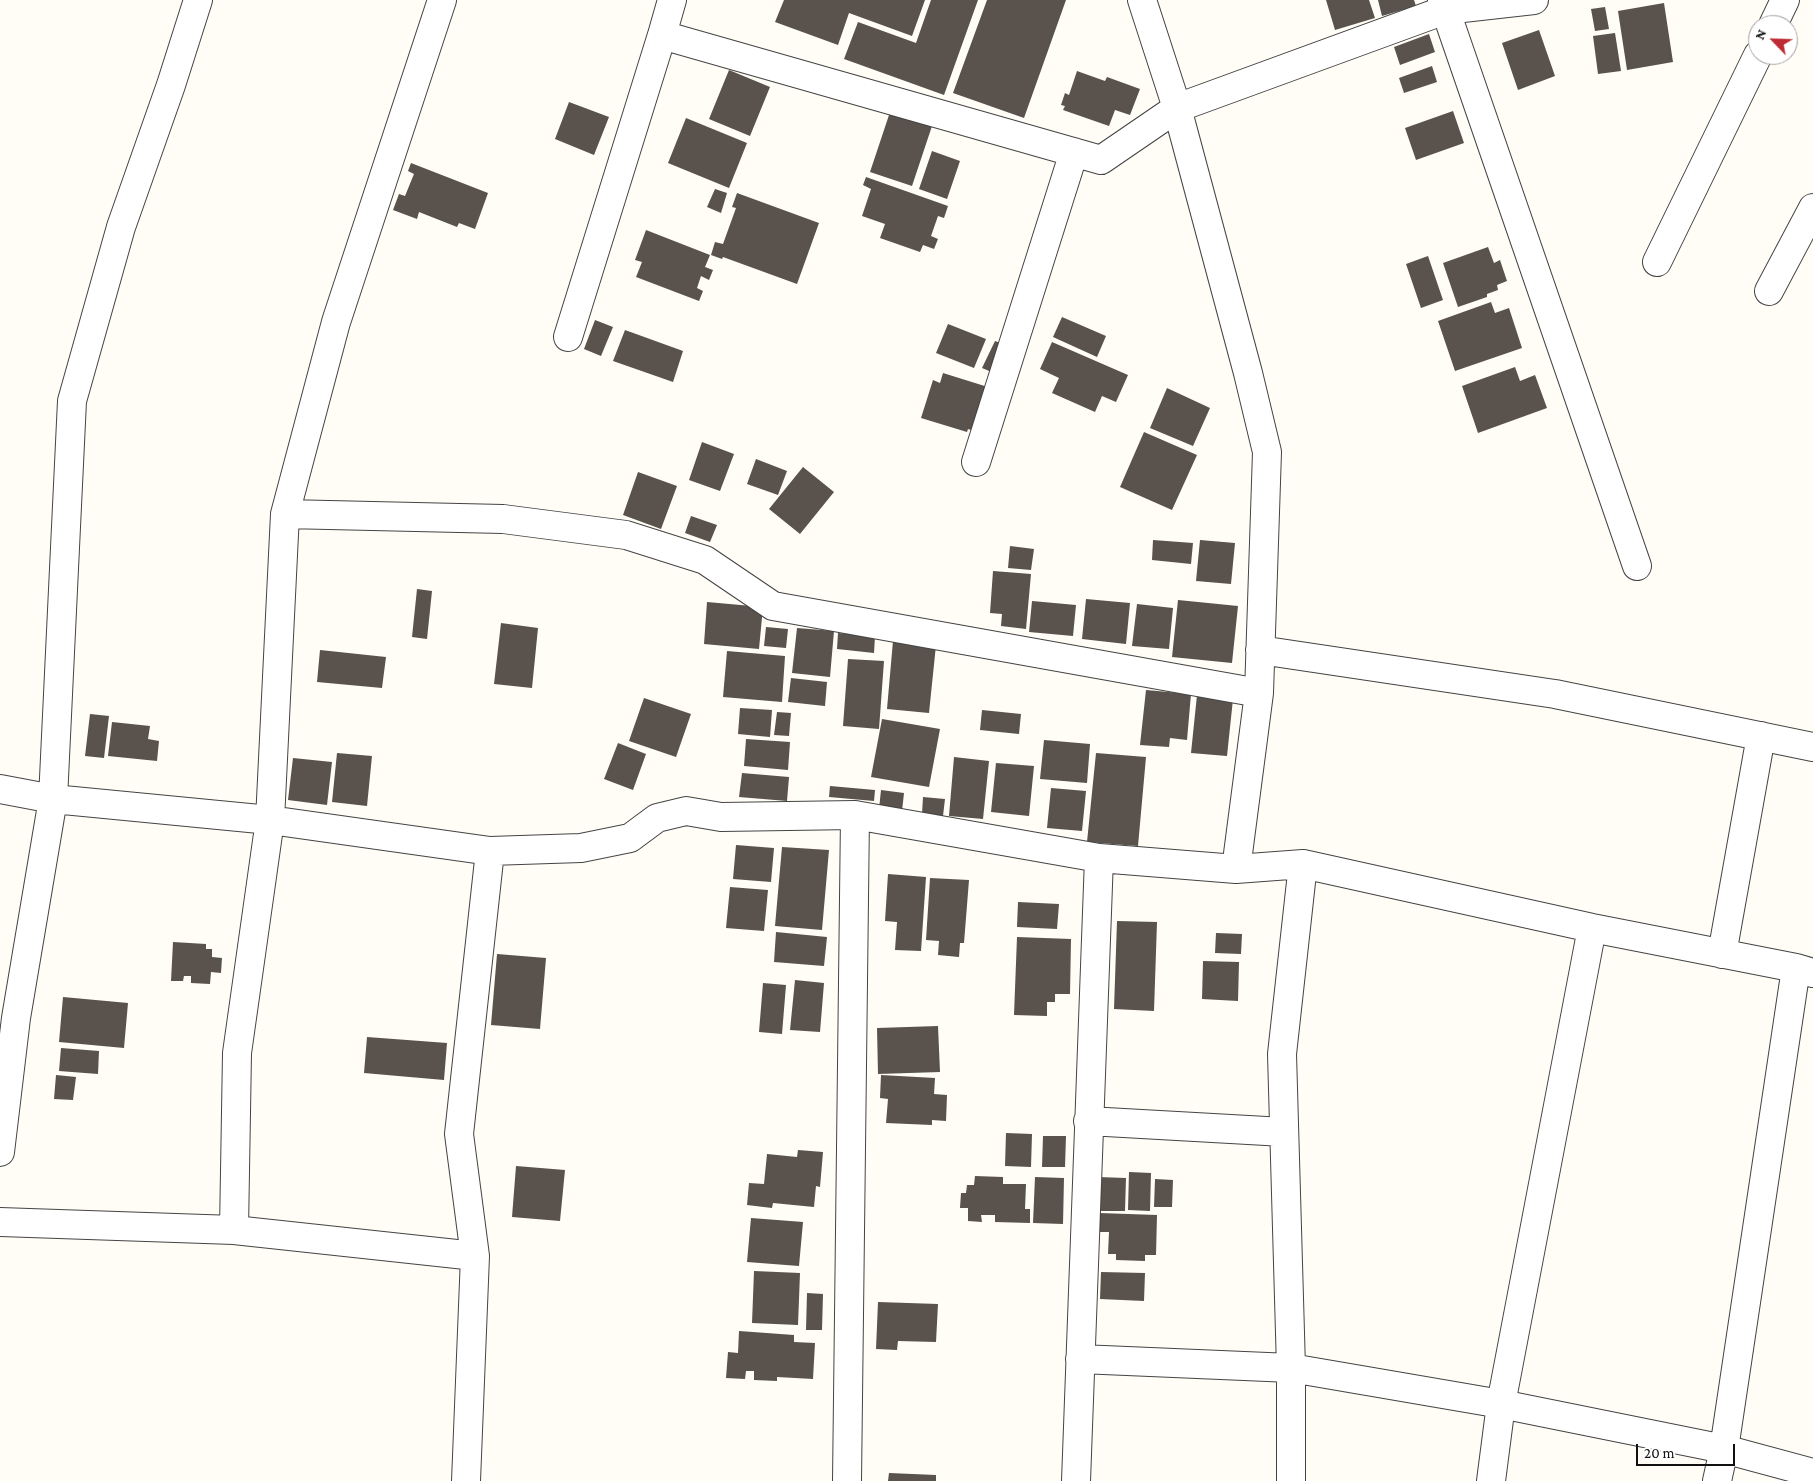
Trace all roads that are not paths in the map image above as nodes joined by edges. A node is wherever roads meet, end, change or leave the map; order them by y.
1 (198, 0) edge
2 (442, 0) edge
3 (672, 0) edge
4 (1142, 0) edge
5 (1534, 0) edge
6 (1785, 0) edge
7 (1444, 5) edge
8 (1778, 15) edge
9 (662, 36) junction
10 (1753, 65) edge
11 (1177, 108) junction
12 (1074, 152) junction
13 (1813, 208) edge
14 (1657, 262) dead end
15 (1769, 292) dead end
16 (568, 337) dead end
17 (976, 462) dead end
18 (285, 514) junction
19 (1637, 566) dead end
20 (1260, 650) junction
21 (1259, 693) junction
22 (1762, 736) junction
23 (1813, 747) edge
24 (0, 789) edge
25 (53, 799) junction
26 (855, 815) junction
27 (270, 820) junction
28 (490, 851) junction
29 (1099, 858) junction
30 (1303, 864) junction
31 (1236, 869) junction
32 (1592, 928) junction
33 (1722, 954) junction
34 (1804, 971) edge
35 (1088, 1121) junction
36 (1284, 1132) junction
37 (0, 1152) edge
38 (0, 1222) edge
39 (234, 1230) junction
40 (475, 1256) junction
41 (1080, 1359) junction
42 (1291, 1368) junction
43 (1501, 1404) junction
44 (1724, 1449) junction
45 (1813, 1473) edge
46 (466, 1481) edge
47 (847, 1481) edge
48 (1076, 1481) edge
49 (1291, 1481) edge
50 (1491, 1481) edge
51 (1717, 1481) edge

1 - 25 street
2 - 18 street
3 - 9 street
4 - 11 street
5 - 7 street
6 - 8 street
7 - 11 street
7 - 19 street
9 - 12 street
9 - 16 street
10 - 14 street
11 - 12 street
11 - 20 street
12 - 17 street
13 - 15 street
18 - 21 street
18 - 27 street
20 - 21 street
20 - 22 street
21 - 31 street
22 - 23 street
22 - 33 street
24 - 25 street
25 - 27 street
25 - 37 street
26 - 28 street
26 - 29 street
26 - 47 street
27 - 28 street
27 - 39 street
28 - 40 street
29 - 31 street
29 - 35 street
30 - 31 street
30 - 32 street
30 - 36 street
32 - 33 street
32 - 43 street
33 - 34 street
34 - 44 street
35 - 36 street
35 - 41 street
36 - 42 street
38 - 39 street
39 - 40 street
40 - 46 street
41 - 42 street
41 - 48 street
42 - 43 street
42 - 49 street
43 - 44 street
43 - 50 street
44 - 45 street
44 - 51 street

